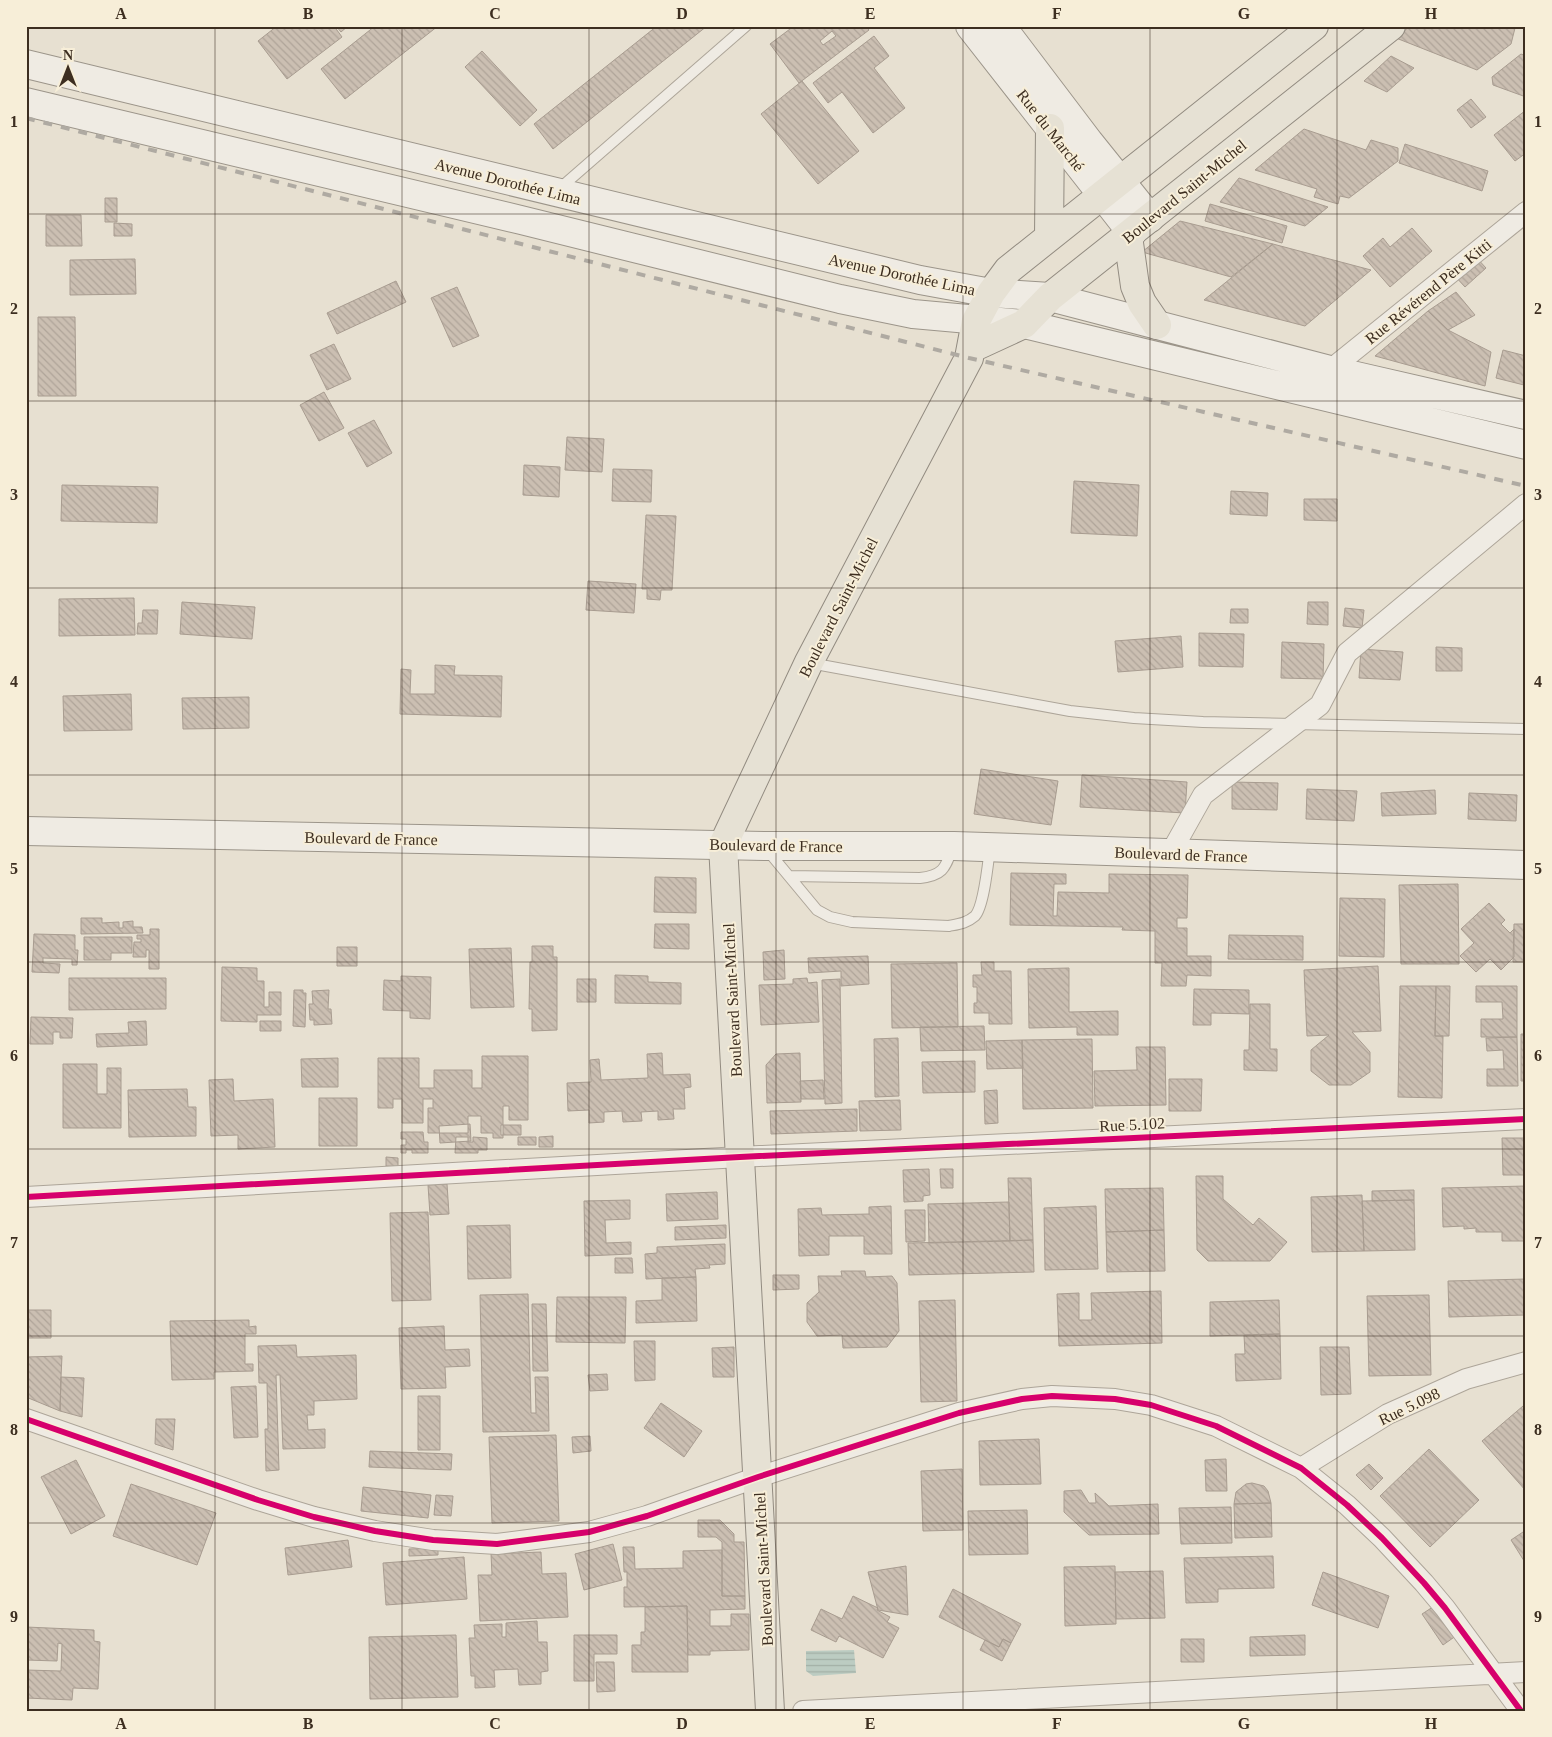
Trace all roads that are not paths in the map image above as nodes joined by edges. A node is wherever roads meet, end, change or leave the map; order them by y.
1 (746, 26) edge
2 (970, 26) edge
3 (1001, 26) edge
4 (1314, 26) edge
5 (1391, 26) edge
6 (26, 64) edge
7 (26, 102) edge
8 (1050, 128) junction
9 (1111, 188) junction
10 (554, 192) junction
11 (1526, 212) edge
12 (1137, 229) junction
13 (1048, 237) junction
14 (991, 293) junction
15 (1050, 298) junction
16 (976, 321) junction
17 (1024, 324) junction
18 (1157, 325) junction
19 (972, 348) junction
20 (1330, 370) junction
21 (1526, 415) edge
22 (1526, 445) edge
23 (1526, 504) edge
24 (809, 662) junction
25 (1526, 729) edge
26 (26, 831) edge
27 (723, 844) junction
28 (764, 846) junction
29 (954, 846) junction
30 (990, 848) junction
31 (1170, 854) junction
32 (1526, 865) edge
33 (789, 876) junction
34 (1526, 1119) edge
35 (740, 1157) junction
36 (26, 1196) edge
37 (1526, 1362) edge
38 (26, 1419) edge
39 (1301, 1468) junction
40 (758, 1477) junction
41 (1526, 1672) edge
42 (1492, 1673) junction
43 (770, 1711) edge
44 (804, 1711) edge
45 (1521, 1711) edge

1 - 10 lane
2 - 8 main road, Rue du Marché
3 - 9 main road, Rue du Marché
4 - 9 main road, Boulevard Saint-Michel
5 - 12 main road, Boulevard Saint-Michel
6 - 10 main road, Avenue Dorothée Lima
7 - 16 main road, Avenue Dorothée Lima
8 - 9 main road, Rue du Marché
8 - 13 main road
9 - 12 main road, Rue du Marché
9 - 13 main road, Boulevard Saint-Michel
10 - 14 main road, Avenue Dorothée Lima
11 - 20 street, Rue Révérend Père Kitti
12 - 15 main road, Boulevard Saint-Michel
12 - 18 main road
13 - 14 main road, Boulevard Saint-Michel
14 - 15 main road, Avenue Dorothée Lima
14 - 16 main road, Boulevard Saint-Michel
15 - 17 main road, Boulevard Saint-Michel
15 - 18 main road, Avenue Dorothée Lima
16 - 17 main road, Avenue Dorothée Lima
16 - 19 main road, Boulevard Saint-Michel
17 - 19 main road, Boulevard Saint-Michel
17 - 22 main road, Avenue Dorothée Lima
18 - 20 main road, Avenue Dorothée Lima
19 - 24 main road, Boulevard Saint-Michel
20 - 21 main road, Avenue Dorothée Lima
23 - 31 street
24 - 25 lane
24 - 27 main road, Boulevard Saint-Michel
26 - 27 main road, Boulevard de France
27 - 28 main road, Boulevard de France
27 - 35 main road, Boulevard Saint-Michel
28 - 29 main road, Boulevard de France
28 - 33 lane
29 - 30 main road, Boulevard de France
29 - 33 lane
30 - 31 main road, Boulevard de France
30 - 33 lane
31 - 32 main road, Boulevard de France
34 - 35 street, Rue 5.102
35 - 36 street, Rue 5.102
35 - 40 main road, Boulevard Saint-Michel
37 - 39 street, Rue 5.098
38 - 40 street
39 - 40 street
39 - 42 street
40 - 43 main road, Boulevard Saint-Michel
41 - 42 street
42 - 44 street
42 - 45 street

